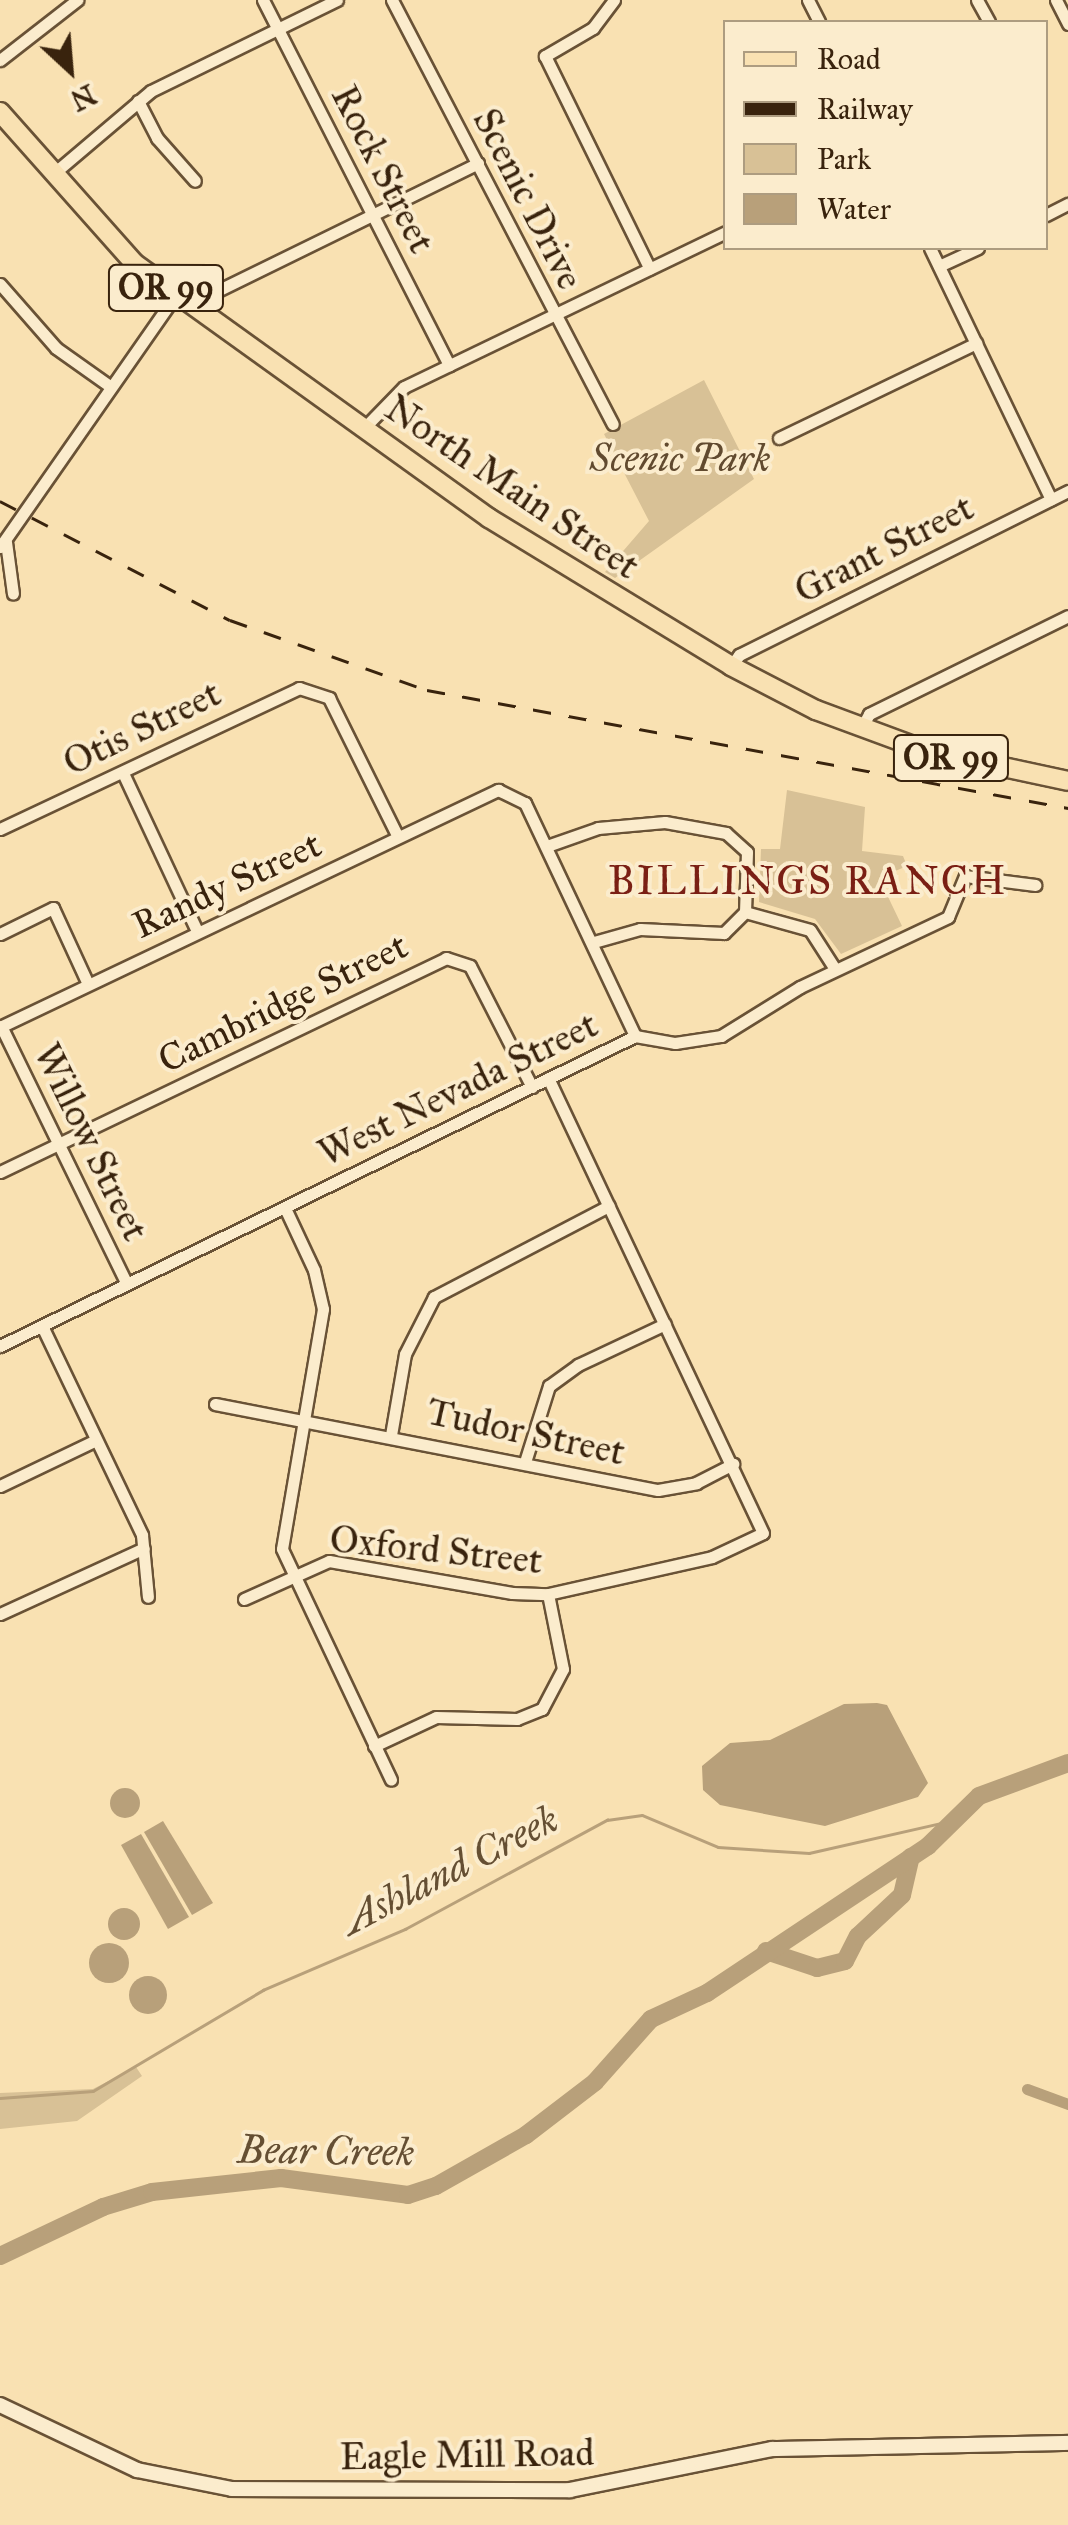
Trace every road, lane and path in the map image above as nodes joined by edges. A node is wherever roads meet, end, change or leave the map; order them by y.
1 (77, 0) edge
2 (263, 0) edge
3 (337, 0) edge
4 (392, 0) edge
5 (614, 0) edge
6 (1056, 0) edge
7 (1068, 24) edge
8 (277, 28) junction
9 (0, 60) edge
10 (138, 101) junction
11 (0, 112) edge
12 (478, 163) junction
13 (54, 174) junction
14 (194, 181) dead end
15 (374, 216) junction
16 (723, 233) edge
17 (931, 250) edge
18 (974, 250) edge
19 (939, 266) junction
20 (650, 269) junction
21 (0, 284) edge
22 (176, 295) junction
23 (199, 310) junction
24 (553, 316) junction
25 (976, 342) junction
26 (449, 365) junction
27 (111, 387) junction
28 (613, 424) dead end
29 (364, 428) junction
30 (778, 438) dead end
31 (1068, 490) edge
32 (1051, 499) junction
33 (3, 545) edge
34 (14, 594) dead end
35 (1068, 616) edge
36 (731, 666) junction
37 (861, 729) junction
38 (123, 773) junction
39 (1068, 780) edge
40 (0, 830) edge
41 (398, 837) junction
42 (546, 846) junction
43 (1034, 885) dead end
44 (746, 912) junction
45 (197, 931) junction
46 (0, 934) edge
47 (594, 942) junction
48 (834, 969) junction
49 (88, 984) junction
50 (1, 1027) edge
51 (635, 1036) junction
52 (548, 1078) junction
53 (532, 1087) junction
54 (58, 1144) junction
55 (0, 1172) edge
56 (609, 1206) junction
57 (285, 1208) junction
58 (127, 1284) junction
59 (665, 1324) junction
60 (42, 1326) junction
61 (0, 1346) edge
62 (215, 1404) dead end
63 (302, 1420) junction
64 (391, 1435) junction
65 (96, 1440) junction
66 (525, 1462) junction
67 (733, 1464) junction
68 (0, 1486) edge
69 (144, 1548) junction
70 (294, 1575) junction
71 (548, 1594) junction
72 (148, 1597) dead end
73 (244, 1599) dead end
74 (0, 1614) edge
75 (374, 1746) junction
76 (391, 1780) dead end
77 (0, 2406) edge
78 (1068, 2443) edge

1 - 9 street
2 - 8 street, Rock Street
3 - 8 street
4 - 12 street, Scenic Drive
5 - 20 street
6 - 7 street
8 - 10 street
8 - 15 street, Rock Street
10 - 13 street
10 - 14 street
11 - 13 main road, North Main Street / OR 99
12 - 15 street
12 - 24 street, Scenic Drive
13 - 22 main road, North Main Street / OR 99
15 - 23 street
15 - 26 street, Rock Street
16 - 20 street
17 - 19 street
18 - 19 street
19 - 25 street
20 - 24 street
21 - 27 street
22 - 23 main road, North Main Street / OR 99
22 - 27 street
23 - 29 main road, North Main Street / OR 99
24 - 26 street
24 - 28 street, Scenic Drive
25 - 30 street
25 - 32 street
26 - 29 street
27 - 33 street
29 - 36 main road, North Main Street / OR 99
31 - 32 street, Grant Street
32 - 36 street, Grant Street
33 - 34 street
35 - 37 street
36 - 37 main road, North Main Street / OR 99
37 - 39 main road, North Main Street / OR 99
38 - 40 street, Otis Street
38 - 41 street, Otis Street
38 - 45 street
41 - 42 street, Randy Street
41 - 45 street, Randy Street
42 - 44 street
42 - 47 street
43 - 48 street, West Nevada Street
44 - 47 street
44 - 48 street
45 - 49 street, Randy Street
46 - 49 street
47 - 51 street
48 - 51 street, West Nevada Street
49 - 50 street, Randy Street
50 - 54 street, Willow Street
51 - 52 street, West Nevada Street
52 - 53 street, West Nevada Street
52 - 56 street
53 - 54 street, Cambridge Street
53 - 57 street, West Nevada Street
54 - 55 street, Cambridge Street
54 - 58 street, Willow Street
56 - 59 street
56 - 64 street
57 - 58 street, West Nevada Street
57 - 63 street
58 - 60 street, West Nevada Street
59 - 66 street
59 - 67 street
60 - 61 street, West Nevada Street
60 - 65 street
62 - 63 street, Tudor Street
63 - 64 street, Tudor Street
63 - 70 street
64 - 66 street, Tudor Street
65 - 68 street
65 - 69 street
66 - 67 street, Tudor Street
67 - 71 street, Oxford Street
69 - 72 street
69 - 74 street
70 - 71 street, Oxford Street
70 - 73 street, Oxford Street
70 - 75 street
71 - 75 street
75 - 76 street
77 - 78 street, Eagle Mill Road

